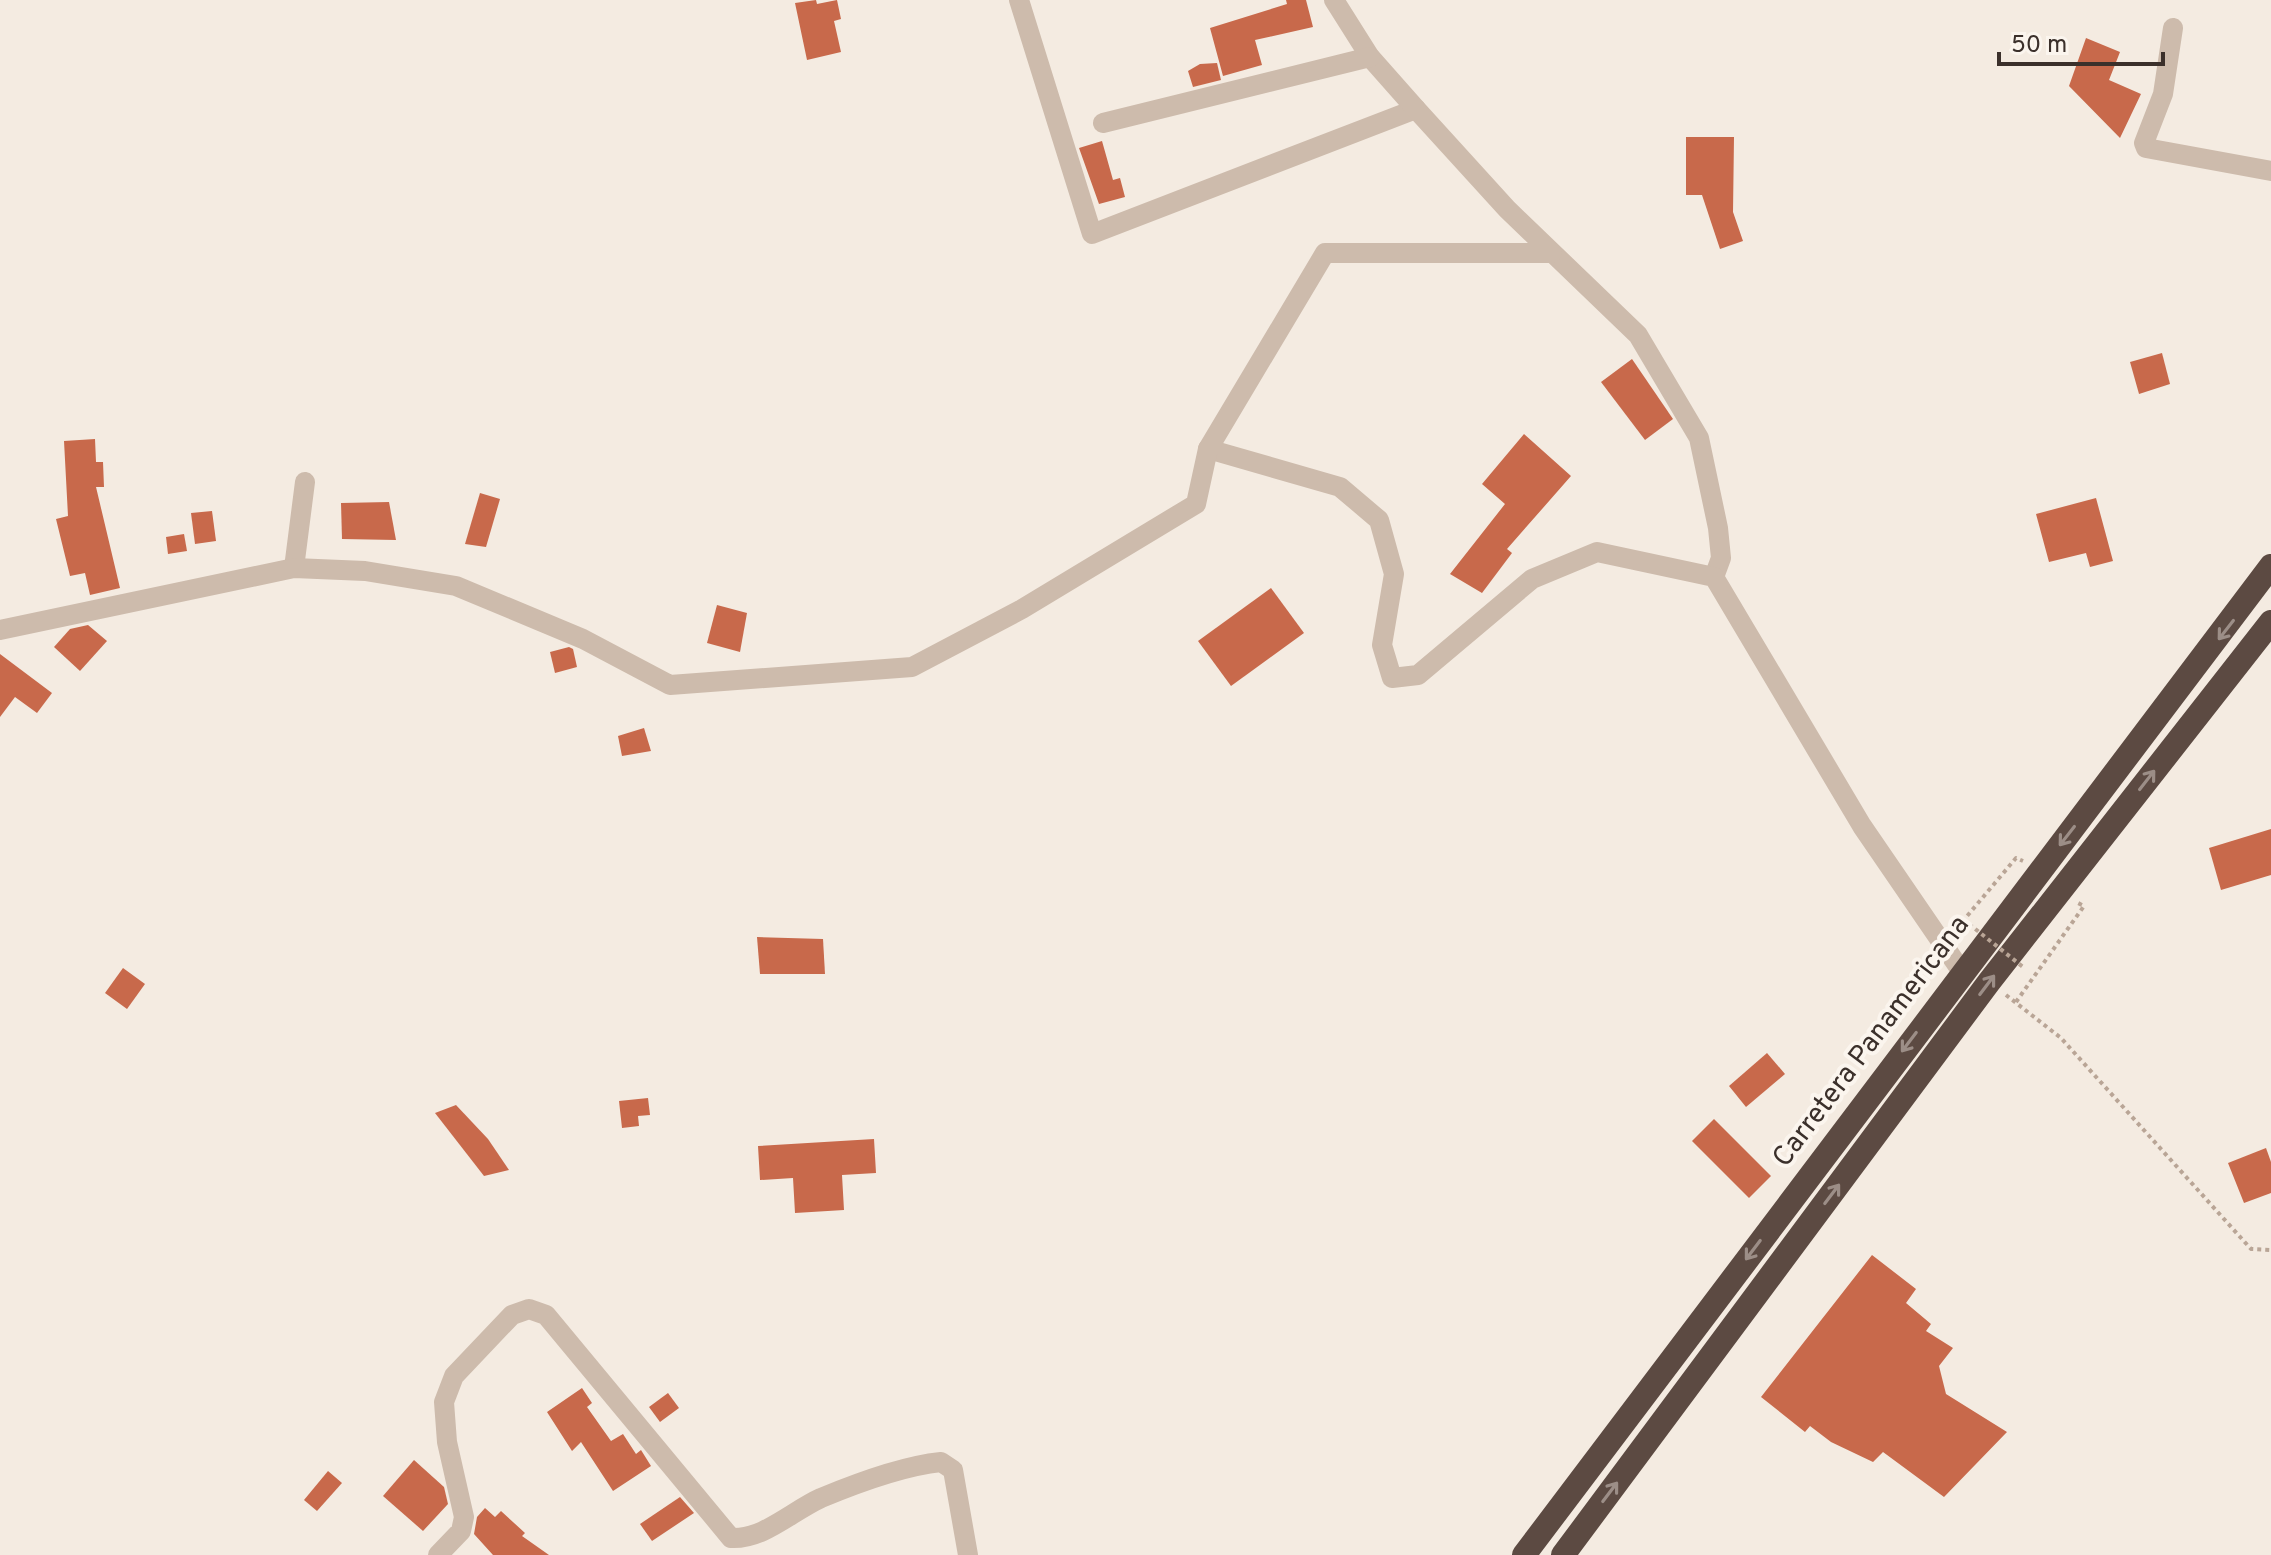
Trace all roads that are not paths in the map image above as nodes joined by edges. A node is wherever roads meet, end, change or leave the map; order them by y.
1 (1019, 0) edge
2 (1334, 0) edge
3 (2173, 28) dead end
4 (1370, 57) junction
5 (1416, 109) junction
6 (1103, 123) dead end
7 (2271, 171) edge
8 (1552, 253) junction
9 (1208, 449) junction
10 (305, 482) dead end
11 (2271, 566) edge
12 (294, 568) junction
13 (1714, 577) junction
14 (2271, 622) edge
15 (0, 630) edge
16 (1962, 972) junction
17 (438, 1555) edge
18 (968, 1555) edge
19 (1524, 1555) edge
20 (1563, 1555) edge

1 - 5 street
2 - 4 street
3 - 7 street
4 - 5 street
4 - 6 street
5 - 8 street
8 - 9 street
8 - 13 street
9 - 12 street
9 - 13 street
10 - 12 street
11 -> 16 highway, Carretera Panamericana
12 - 15 street
13 - 16 street
20 -> 14 highway, Carretera Panamericana
16 -> 19 highway, Carretera Panamericana
17 - 18 street

